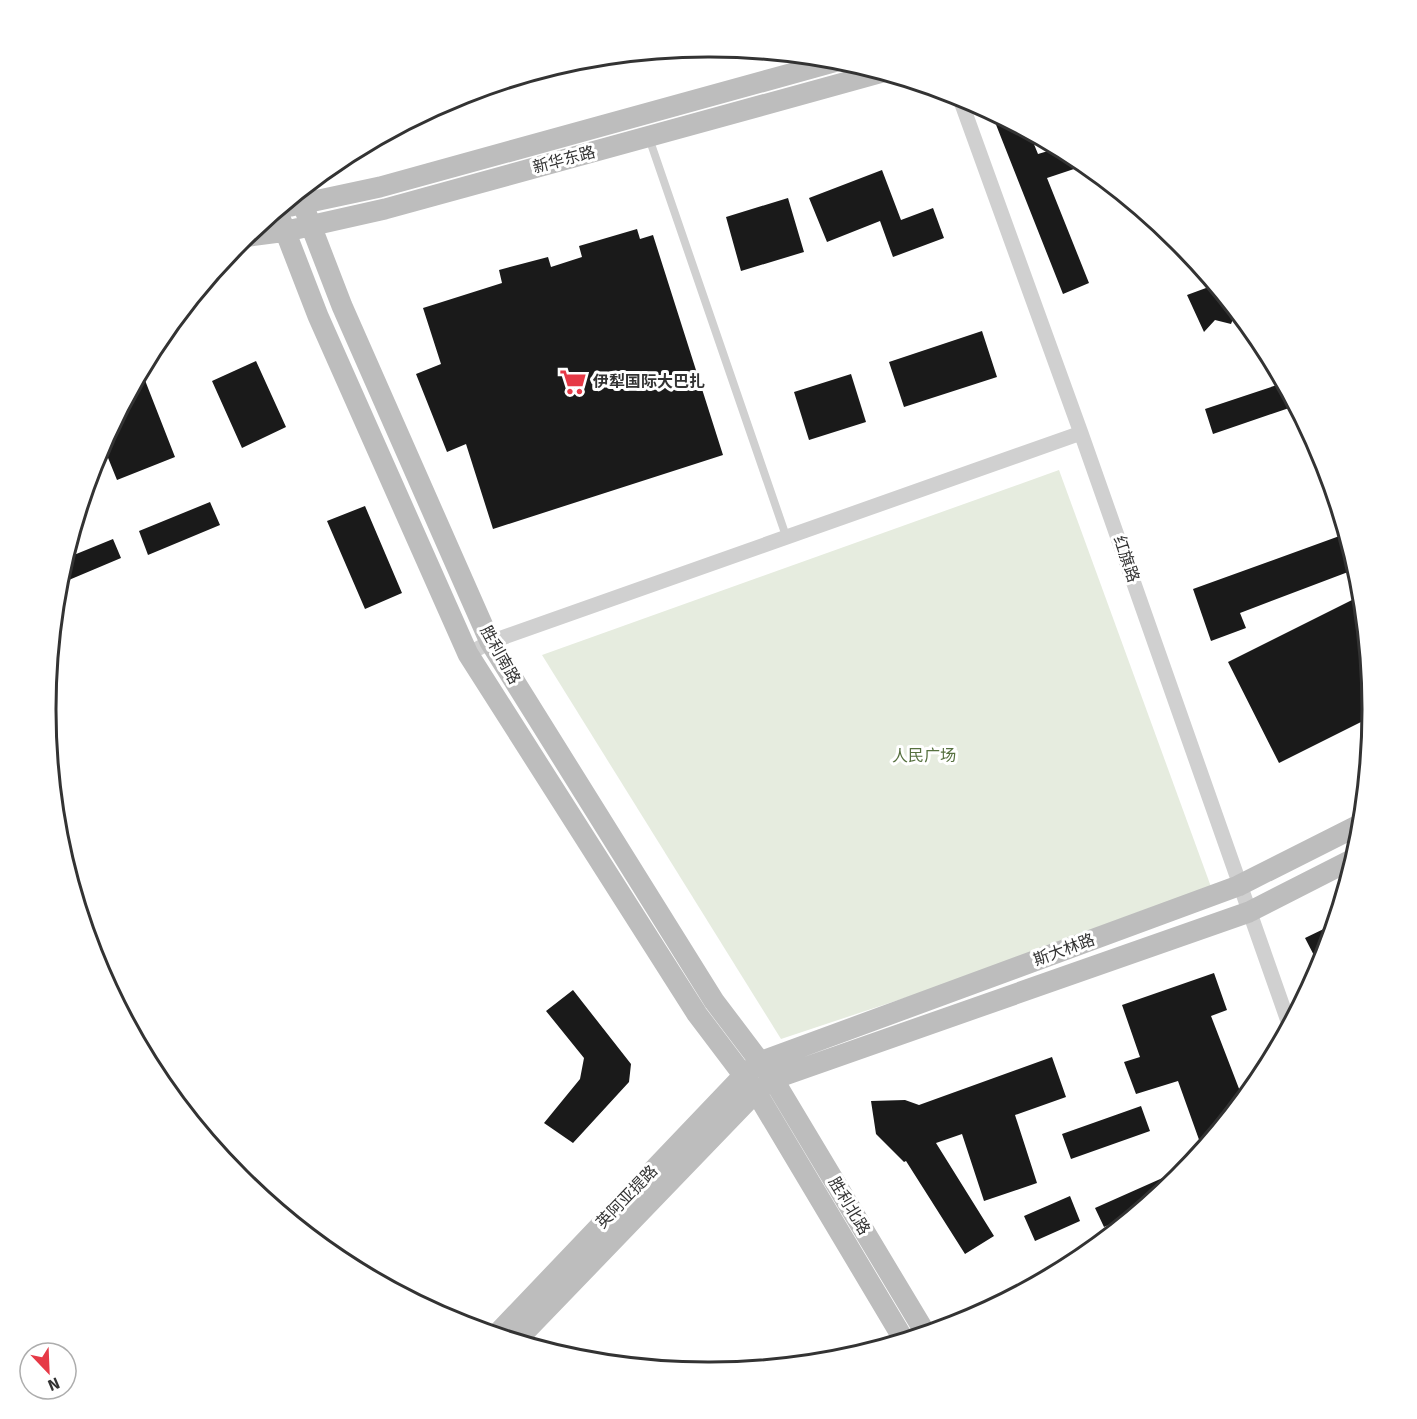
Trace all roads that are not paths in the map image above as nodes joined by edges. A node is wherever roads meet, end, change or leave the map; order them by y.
1 (819, 66) edge
2 (867, 76) edge
3 (964, 109) edge
4 (649, 137) junction
5 (303, 198) edge
6 (301, 199) edge
7 (281, 216) edge
8 (312, 226) junction
9 (287, 231) junction
10 (261, 234) edge
11 (1081, 433) junction
12 (786, 536) junction
13 (490, 642) junction
14 (468, 654) junction
15 (1350, 829) edge
16 (1342, 865) edge
17 (1240, 885) junction
18 (1249, 912) junction
19 (1285, 1014) edge
20 (753, 1076) junction
21 (773, 1079) junction
22 (922, 1327) edge
23 (502, 1329) edge
24 (900, 1333) edge
25 (522, 1335) edge

1 - 5 main road, 新华东路
2 - 4 main road, 新华东路
3 - 11 street, 红旗路
4 - 8 main road, 新华东路
4 - 12 lane
6 - 8 main road, 胜利南路
7 - 9 main road, 胜利南路
8 - 9 main road, 新华东路
8 - 13 main road, 胜利南路
9 - 10 main road, 新华东路
9 - 14 main road, 胜利南路
11 - 12 street
11 - 17 street, 红旗路
12 - 13 street
13 - 14 street
13 - 20 main road, 胜利南路
14 - 20 main road, 胜利南路
15 - 17 main road, 斯大林路
16 - 18 main road, 斯大林路
17 - 18 street, 红旗路
17 - 20 main road, 斯大林路
18 - 19 street, 红旗路
18 - 21 main road, 斯大林路
20 - 21 main road, 英阿亚提路
20 - 23 main road, 英阿亚提路
20 - 24 main road, 胜利北路
20 - 25 main road, 英阿亚提路
21 - 22 main road, 胜利北路

